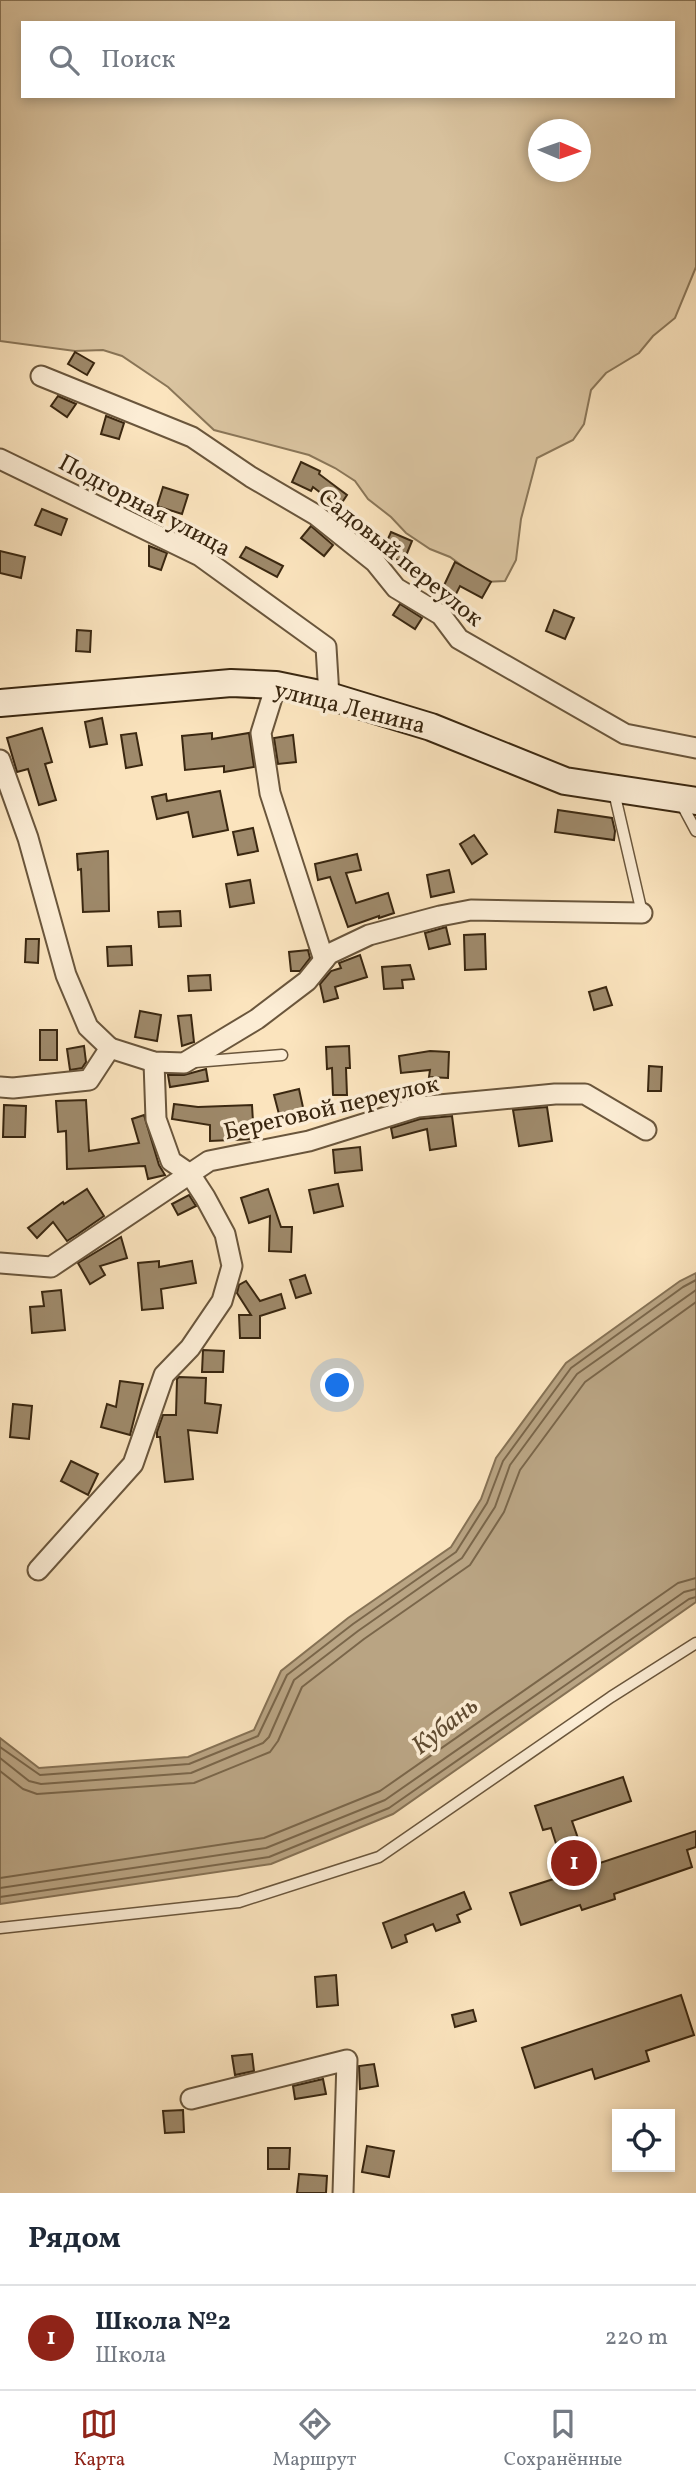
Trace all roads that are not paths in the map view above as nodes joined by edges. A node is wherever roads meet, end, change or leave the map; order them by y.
1 (41, 376) dead end
2 (0, 459) edge
3 (276, 685) junction
4 (329, 696) junction
5 (0, 703) edge
6 (696, 748) edge
7 (0, 760) edge
8 (614, 788) junction
9 (688, 800) edge
10 (696, 831) edge
11 (642, 913) joint
12 (324, 960) junction
13 (110, 1048) junction
14 (282, 1055) dead end
15 (153, 1062) junction
16 (184, 1063) junction
17 (0, 1087) edge
18 (646, 1130) dead end
19 (190, 1174) junction
20 (0, 1263) edge
21 (38, 1570) dead end
22 (696, 1643) edge
23 (0, 1928) edge
24 (191, 2099) dead end
25 (343, 2193) edge

1 - 6 street, Садовый переулок
2 - 4 street, Подгорная улица
3 - 4 main road, улица Ленина
3 - 5 main road, улица Ленина
3 - 12 street
4 - 8 main road, улица Ленина
7 - 13 street
8 - 9 main road, улица Ленина
8 - 11 lane
9 - 10 lane
11 - 12 street
12 - 16 street
13 - 15 street
13 - 17 street
14 - 16 lane
15 - 16 street
15 - 19 street
18 - 19 street, Береговой переулок
19 - 20 street, Береговой переулок
19 - 21 street
22 - 23 lane
24 - 25 street

